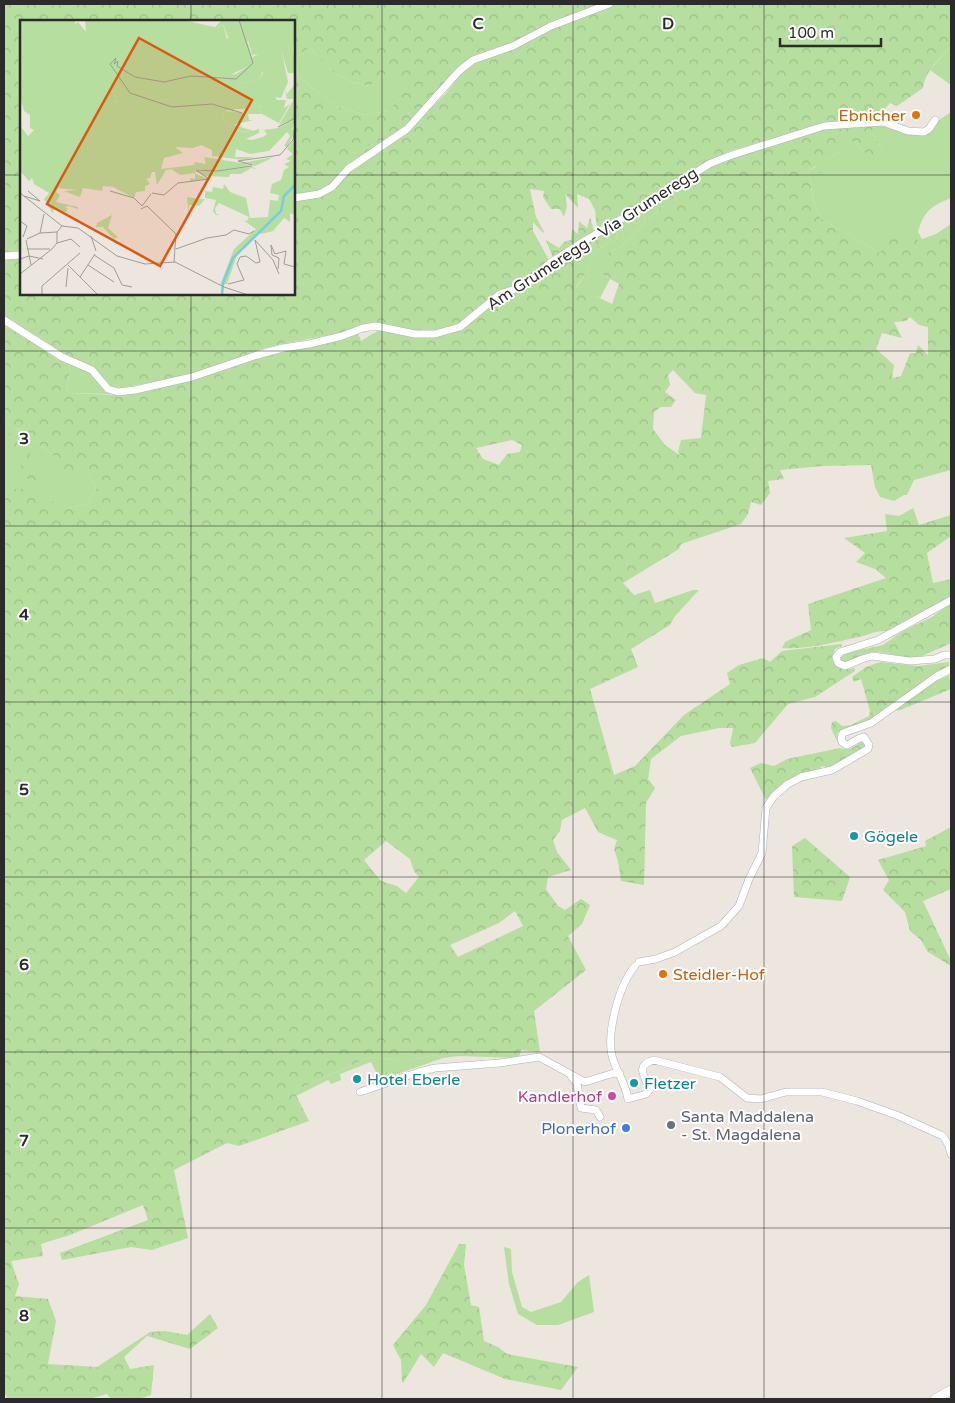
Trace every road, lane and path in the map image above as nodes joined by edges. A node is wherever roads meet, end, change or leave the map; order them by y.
1 (609, 4) edge
2 (935, 120) dead end
3 (295, 198) edge
4 (20, 255) edge
5 (4, 256) edge
6 (4, 320) edge
7 (951, 600) edge
8 (951, 655) edge
9 (951, 669) edge
10 (571, 1074) junction
11 (620, 1074) junction
12 (360, 1092) dead end
13 (600, 1117) dead end
14 (951, 1154) edge
15 (951, 1390) edge
16 (935, 1399) edge

1 - 3 street
2 - 6 street, Am Grumeregg - Via Grumeregg
4 - 5 street
7 - 8 street
9 - 11 street
10 - 11 street
10 - 12 street
10 - 13 street
11 - 14 street
15 - 16 street

